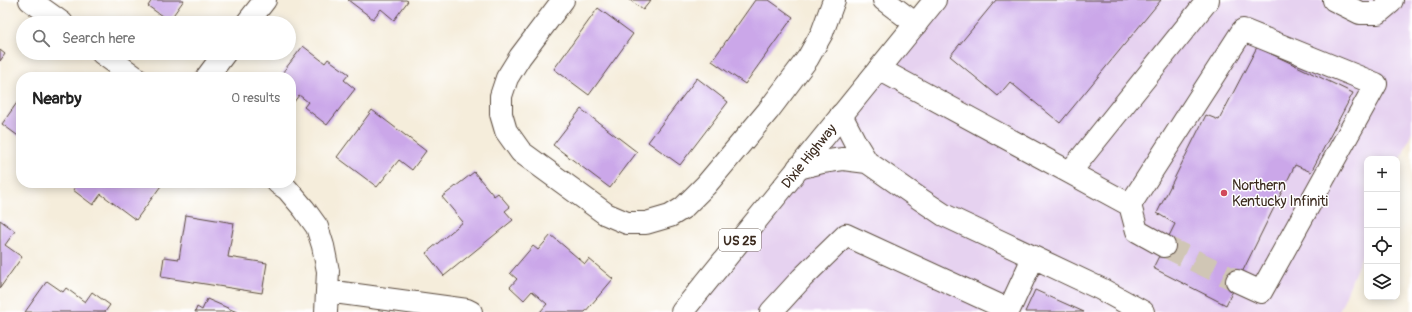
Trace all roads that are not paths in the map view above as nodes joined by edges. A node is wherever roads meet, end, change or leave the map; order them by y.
1 (30, 0) edge
2 (265, 0) edge
3 (563, 0) edge
4 (834, 0) edge
5 (884, 0) edge
6 (935, 0) edge
7 (1208, 0) edge
8 (1334, 0) edge
9 (1392, 0) edge
10 (52, 16) edge
11 (252, 16) edge
12 (916, 24) junction
13 (111, 60) edge
14 (220, 60) edge
15 (879, 69) junction
16 (127, 72) edge
17 (211, 72) edge
18 (841, 115) junction
19 (867, 162) junction
20 (798, 168) junction
21 (1070, 172) junction
22 (286, 188) edge
23 (1130, 205) junction
24 (1164, 246) tunnel mouth
25 (1033, 258) junction
26 (1237, 281) tunnel mouth
27 (326, 302) edge
28 (1009, 311) edge
29 (471, 312) edge
30 (682, 312) edge
31 (771, 312) edge
32 (1143, 312) edge

1 - 10 street
2 - 11 street
3 - 4 street
5 - 12 street
6 - 12 street, Dixie Highway / US 25
7 - 21 street
8 - 9 street
12 - 15 street, Dixie Highway / US 25
13 - 16 street
14 - 17 street
15 - 18 street, Dixie Highway / US 25
15 - 21 street
18 - 19 street
18 - 20 street, Dixie Highway / US 25
19 - 20 street
19 - 25 street
20 - 30 street, Dixie Highway / US 25
21 - 23 street
22 - 27 street
23 - 24 street
23 - 26 street
25 - 28 street
25 - 32 street
27 - 29 street
28 - 31 street

